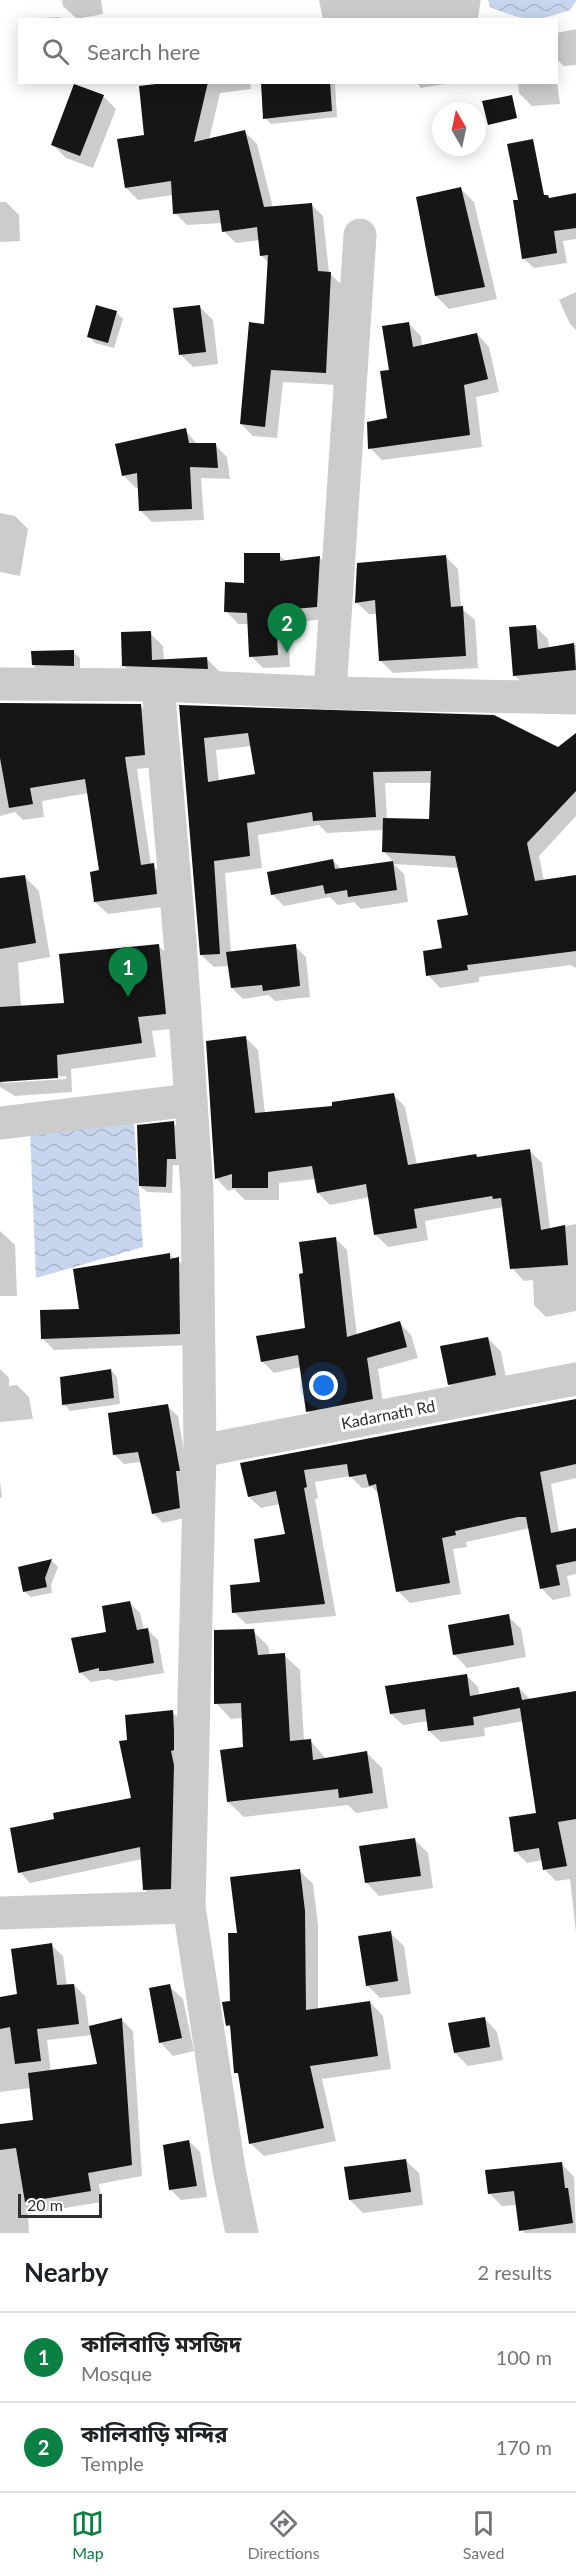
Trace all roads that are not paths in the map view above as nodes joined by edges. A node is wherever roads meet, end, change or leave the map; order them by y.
1 (464, 0) edge
2 (461, 18) edge
3 (360, 235) dead end
4 (0, 684) edge
5 (158, 685) junction
6 (330, 693) junction
7 (576, 698) edge
8 (191, 1100) junction
9 (0, 1123) edge
10 (576, 1379) edge
11 (200, 1450) junction
12 (189, 1907) junction
13 (0, 1913) edge
14 (242, 2233) edge

1 - 2 street
3 - 6 street
4 - 5 street
5 - 6 street
5 - 8 street
6 - 7 street
8 - 9 street
8 - 11 street
10 - 11 street, Kadarnath Rd
11 - 12 street
12 - 13 street
12 - 14 street

